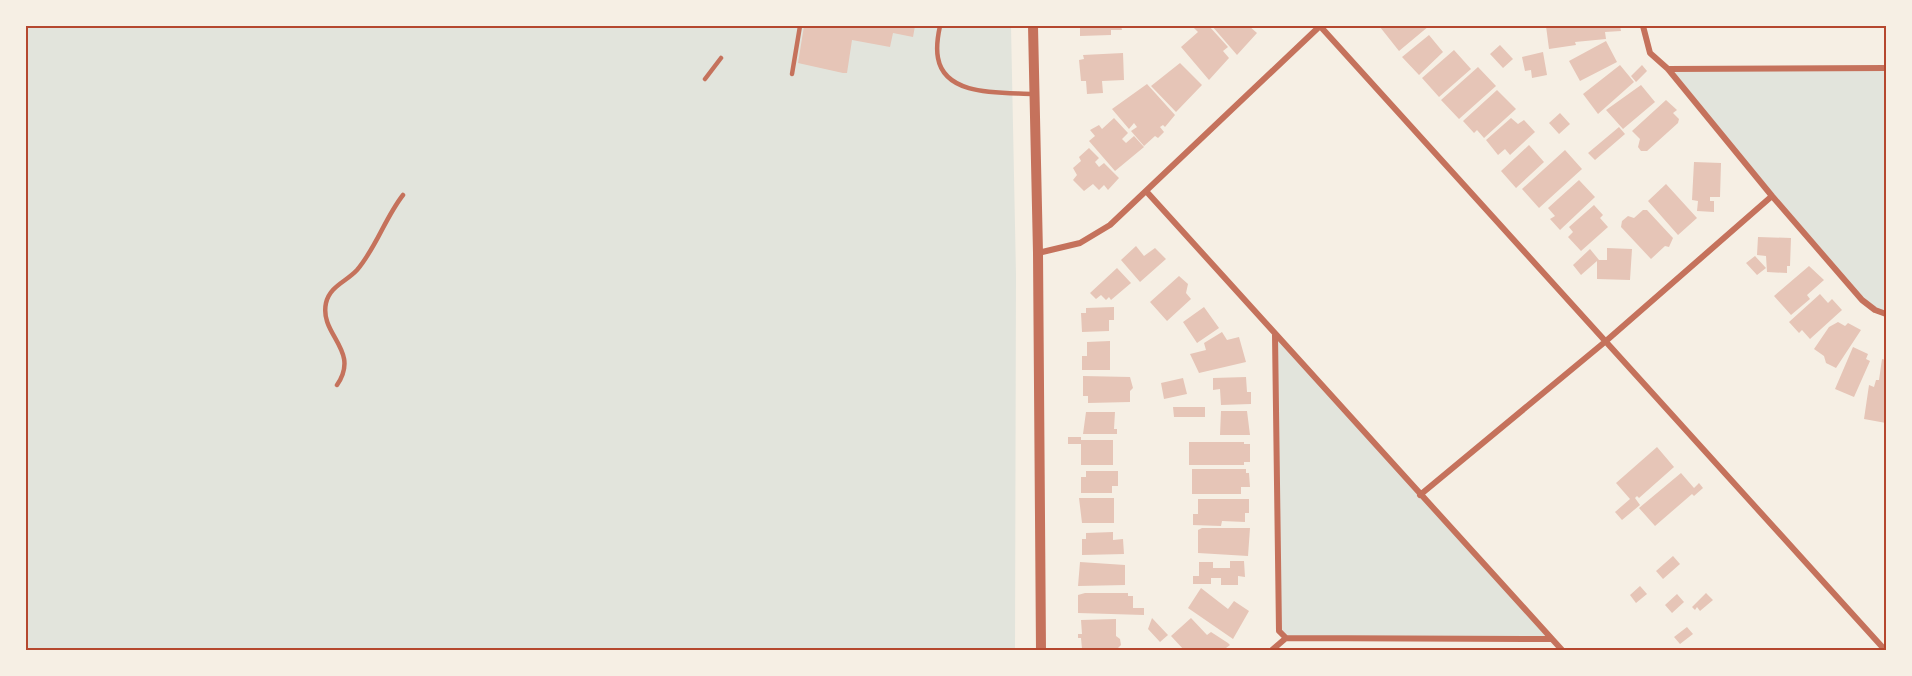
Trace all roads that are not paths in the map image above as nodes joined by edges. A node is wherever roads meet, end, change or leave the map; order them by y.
1 (800, 26) edge
2 (940, 26) edge
3 (1033, 26) edge
4 (1320, 26) edge
5 (1644, 26) edge
6 (721, 58) dead end
7 (1887, 68) edge
8 (1668, 69) junction
9 (792, 74) dead end
10 (705, 79) dead end
11 (1034, 94) junction
12 (1146, 190) junction
13 (403, 195) dead end
14 (1772, 196) junction
15 (1038, 253) junction
16 (1887, 314) edge
17 (1275, 334) junction
18 (1606, 341) junction
19 (337, 385) dead end
20 (1420, 495) junction
21 (1286, 638) junction
22 (1551, 639) junction
23 (1884, 649) edge
24 (1041, 651) edge
25 (1272, 651) edge
26 (1562, 651) edge

1 - 9 lane
2 - 11 lane
3 - 11 street
4 - 12 street
4 - 18 street
5 - 8 street
6 - 10 lane
7 - 8 street
8 - 14 street
11 - 15 street
12 - 15 street
12 - 17 street
13 - 19 lane
14 - 16 street
14 - 18 street
15 - 24 street
17 - 20 street
17 - 21 street
18 - 20 street
18 - 23 street
20 - 22 street
21 - 22 street
21 - 25 street
22 - 26 street

